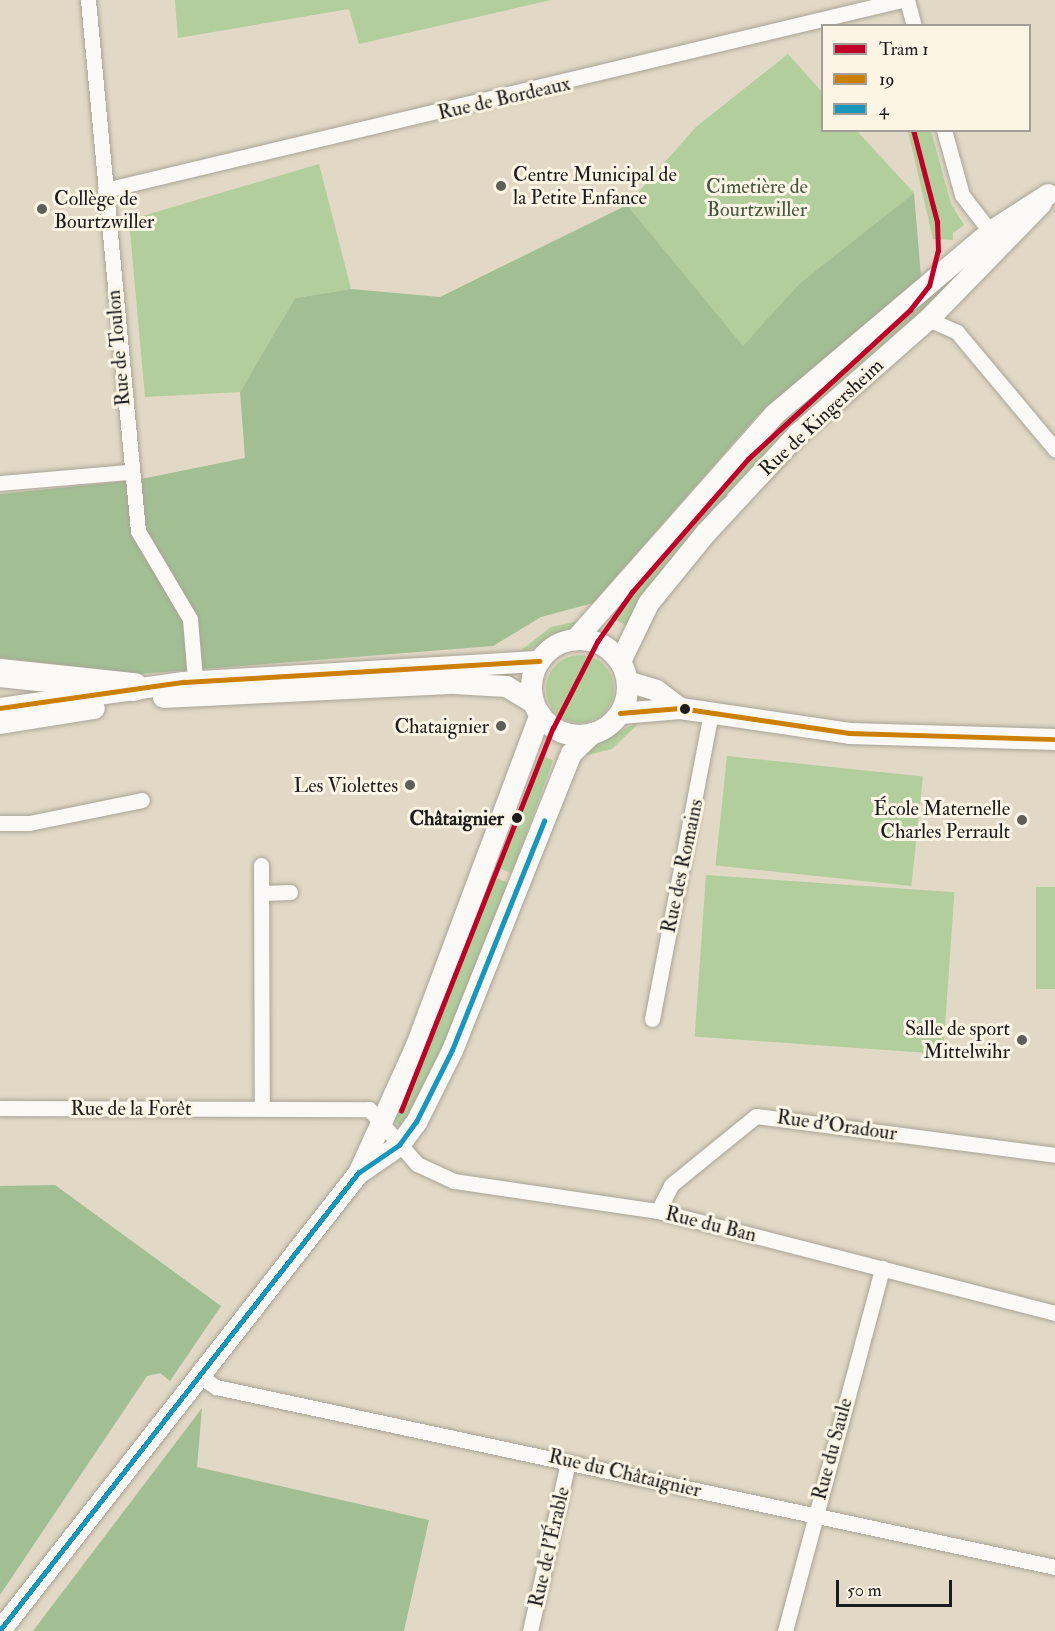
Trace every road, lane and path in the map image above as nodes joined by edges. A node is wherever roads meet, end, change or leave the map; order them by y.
1 (88, 0) edge
2 (902, 0) edge
3 (908, 0) edge
4 (914, 24) edge
5 (945, 132) edge
6 (105, 190) junction
7 (1052, 191) edge
8 (996, 239) junction
9 (928, 319) junction
10 (1053, 441) edge
11 (129, 472) junction
12 (0, 483) edge
13 (575, 639) junction
14 (539, 661) junction
15 (620, 661) junction
16 (0, 673) edge
17 (627, 681) junction
18 (134, 687) junction
19 (196, 688) junction
20 (0, 708) edge
21 (536, 708) junction
22 (680, 708) junction
23 (620, 713) junction
24 (711, 713) junction
25 (0, 723) edge
26 (592, 734) junction
27 (1055, 739) edge
28 (142, 800) dead end
29 (0, 823) edge
30 (261, 865) dead end
31 (290, 892) dead end
32 (262, 893) junction
33 (652, 1019) dead end
34 (0, 1108) edge
35 (262, 1108) junction
36 (384, 1122) junction
37 (399, 1145) junction
38 (1055, 1155) edge
39 (358, 1173) junction
40 (658, 1211) junction
41 (882, 1268) junction
42 (1055, 1313) edge
43 (198, 1375) junction
44 (568, 1463) junction
45 (815, 1514) junction
46 (1055, 1567) edge
47 (0, 1630) edge
48 (530, 1631) edge
49 (785, 1631) edge

1 - 6 street, Rue de Toulon
2 - 6 street, Rue de Bordeaux
3 - 4 street
5 - 8 street
6 - 11 street, Rue de Toulon
7 - 8 main road, Rue de Kingersheim
8 - 9 main road, Rue de Kingersheim
8 - 13 main road, Rue de Kingersheim
9 - 10 street
9 - 15 main road, Rue de Kingersheim
11 - 12 street
11 - 19 street, Rue de Toulon
13 - 14 main road
13 - 15 main road
14 - 19 main road
14 - 21 main road
15 - 17 main road
16 - 18 highway
17 - 22 main road
17 - 23 main road
18 - 19 main road
18 - 20 main road
19 - 21 main road
19 - 25 main road
21 - 26 main road
21 - 36 main road
22 - 23 main road
22 - 24 main road
23 - 26 main road
24 - 27 main road
24 - 33 street, Rue des Romains
26 - 37 main road
28 - 29 street
30 - 32 street
31 - 32 street
32 - 35 street
34 - 35 street, Rue de la Forêt
35 - 36 street, Rue de la Forêt
36 - 37 street, Rue du Ban
36 - 39 main road
37 - 39 main road
37 - 40 street, Rue du Ban
38 - 40 street, Rue d'Oradour
39 - 43 main road
40 - 41 street, Rue du Ban
41 - 42 street, Rue du Ban
41 - 45 street, Rue du Saule
43 - 44 street, Rue du Châtaignier
43 - 47 main road
44 - 45 street, Rue du Châtaignier
44 - 48 street, Rue de l'Érable
45 - 46 street, Rue du Châtaignier
45 - 49 street, Rue du Saule

